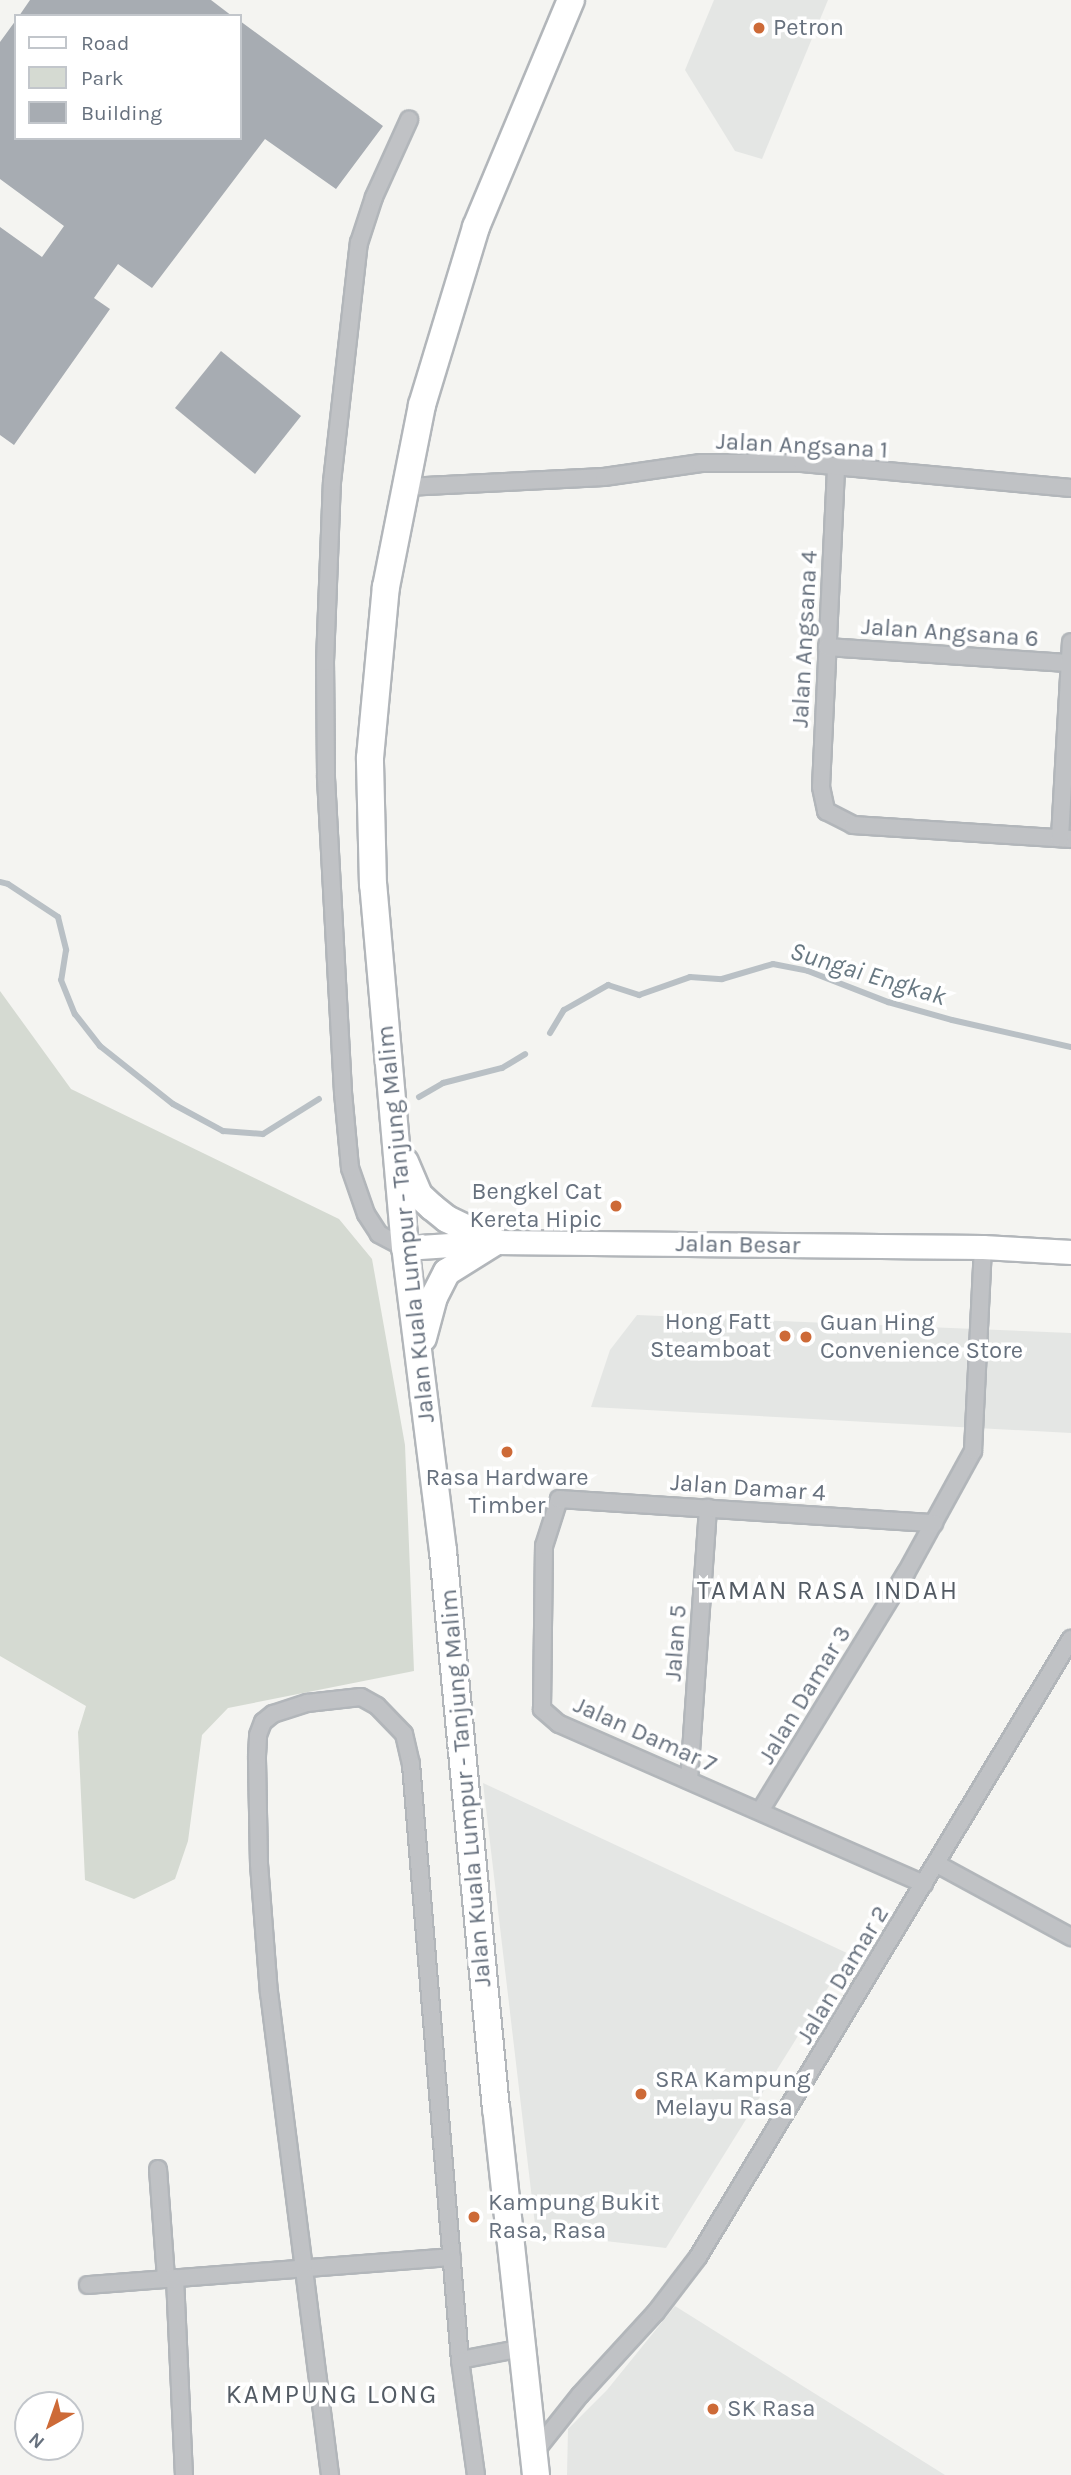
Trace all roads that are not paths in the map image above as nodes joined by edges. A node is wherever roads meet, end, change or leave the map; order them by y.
1 (571, 0) edge
2 (409, 120) dead end
3 (836, 469) junction
4 (406, 487) junction
5 (1071, 488) edge
6 (1071, 642) edge
7 (827, 647) junction
8 (1070, 663) edge
9 (1066, 838) edge
10 (396, 1134) junction
11 (495, 1242) junction
12 (984, 1247) junction
13 (405, 1248) junction
14 (1071, 1252) edge
15 (419, 1364) junction
16 (708, 1508) junction
17 (934, 1523) junction
18 (1071, 1639) edge
19 (542, 1709) joint
20 (689, 1780) junction
21 (760, 1811) junction
22 (937, 1864) junction
23 (924, 1884) junction
24 (1071, 1937) edge
25 (158, 2169) dead end
26 (452, 2257) junction
27 (306, 2268) junction
28 (170, 2279) junction
29 (88, 2285) dead end
30 (523, 2348) junction
31 (460, 2360) junction
32 (535, 2464) edge
33 (184, 2475) edge
34 (330, 2475) edge
35 (476, 2475) edge

1 - 4 main road, Jalan Kuala Lumpur - Tanjung Malim
2 - 13 street
3 - 4 street, Jalan Angsana 1
3 - 5 street, Jalan Angsana 1
3 - 7 street, Jalan Angsana 4
4 - 10 main road, Jalan Kuala Lumpur - Tanjung Malim
6 - 8 street
7 - 8 street, Jalan Angsana 6
7 - 9 street, Jalan Angsana 4
8 - 9 street
10 - 11 main road
10 - 13 main road, Jalan Kuala Lumpur - Tanjung Malim
11 - 12 main road, Jalan Besar
11 - 13 main road, Jalan Besar
11 - 15 main road
12 - 14 main road, Jalan Besar
12 - 17 street, Jalan Damar 3
13 - 15 main road, Jalan Kuala Lumpur - Tanjung Malim
15 - 30 main road, Jalan Kuala Lumpur - Tanjung Malim
16 - 17 street, Jalan Damar 4
16 - 19 street, Jalan Damar 4
16 - 20 street, Jalan 5
17 - 21 street, Jalan Damar 3
18 - 22 street, Jalan Damar 2
19 - 20 street, Jalan Damar 7
20 - 21 street, Jalan Damar 7
21 - 23 street, Jalan Damar 7
22 - 23 street, Jalan Damar 2
22 - 24 street
23 - 32 street, Jalan Damar 2
25 - 28 street
26 - 27 street
26 - 27 street
26 - 31 street
27 - 28 street
27 - 34 street
28 - 29 street
28 - 33 street
30 - 31 street
30 - 32 main road, Jalan Kuala Lumpur - Tanjung Malim
31 - 35 street

